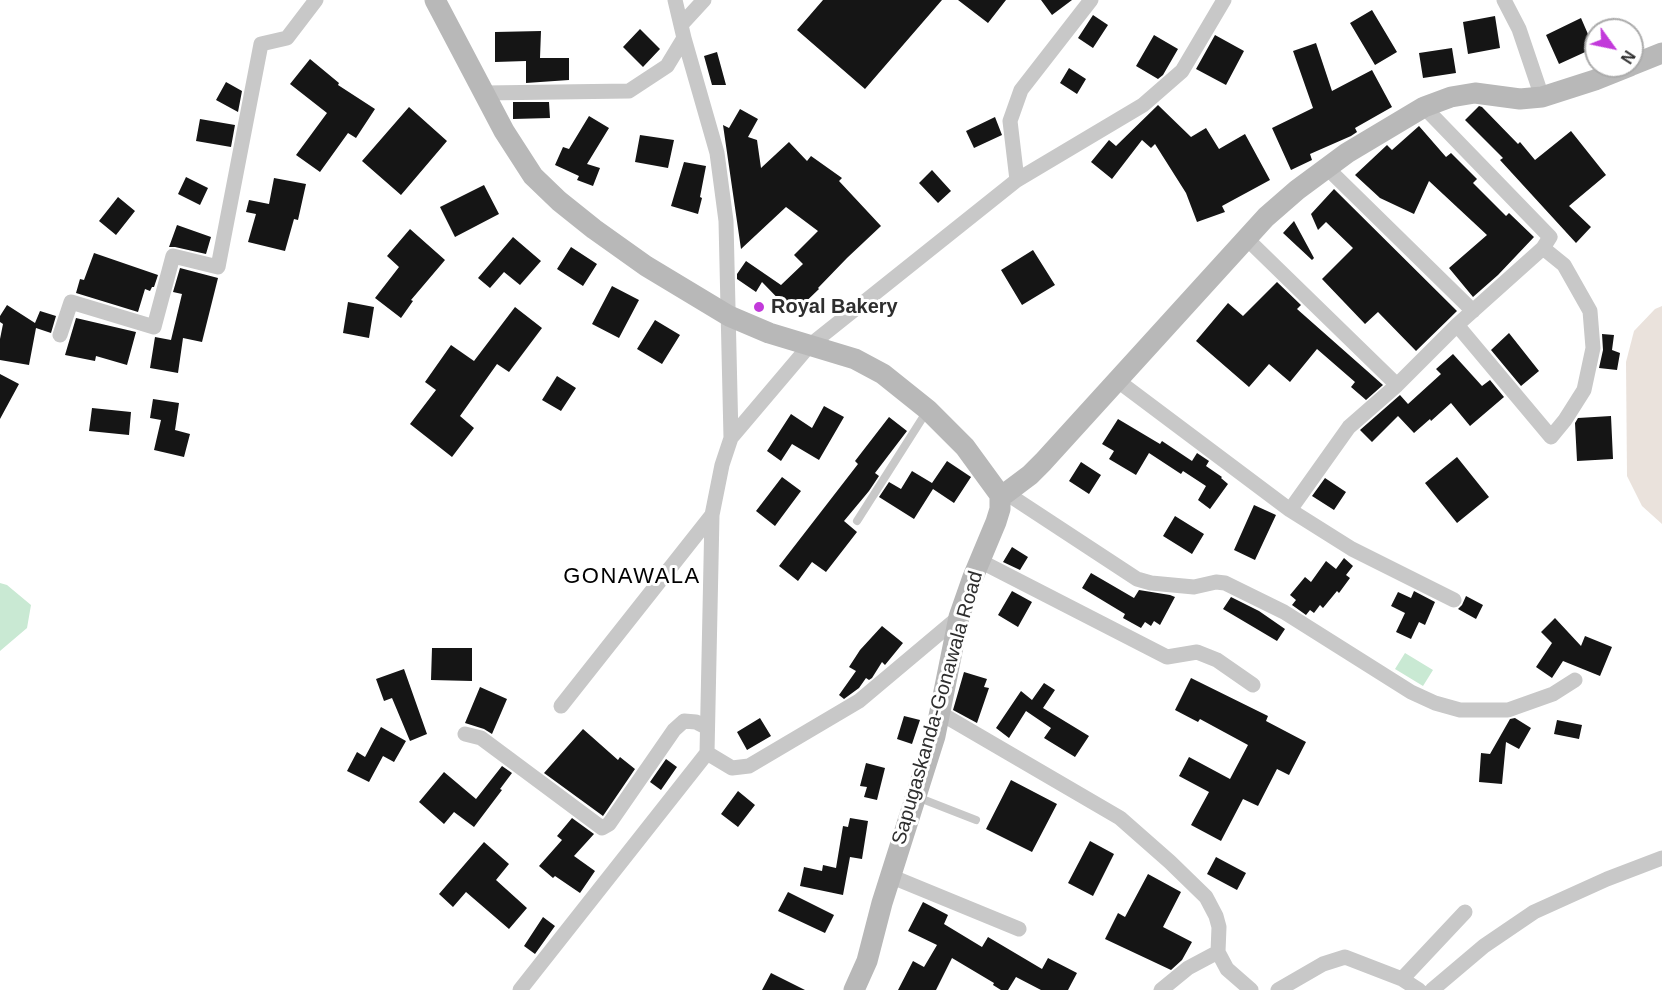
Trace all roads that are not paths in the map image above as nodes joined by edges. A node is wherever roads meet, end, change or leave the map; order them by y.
1 (316, 0) edge
2 (435, 0) edge
3 (675, 0) edge
4 (704, 0) edge
5 (1091, 0) edge
6 (1224, 0) edge
7 (1504, 0) edge
8 (682, 31) junction
9 (1662, 53) edge
10 (1644, 61) edge
11 (1600, 78) edge
12 (485, 93) junction
13 (1542, 98) junction
14 (1424, 107) junction
15 (1326, 167) junction
16 (1017, 180) junction
17 (1246, 238) junction
18 (1543, 248) junction
19 (1473, 311) junction
20 (729, 316) junction
21 (1457, 325) junction
22 (60, 335) dead end
23 (808, 346) junction
24 (1118, 381) junction
25 (1397, 385) junction
26 (928, 410) junction
27 (731, 438) junction
28 (1003, 494) junction
29 (1290, 510) junction
30 (712, 515) junction
31 (856, 521) dead end
32 (980, 561) junction
33 (1454, 600) dead end
34 (959, 617) junction
35 (1575, 680) dead end
36 (1253, 685) dead end
37 (561, 706) dead end
38 (940, 713) junction
39 (706, 727) junction
40 (465, 734) dead end
41 (707, 753) junction
42 (916, 797) junction
43 (976, 820) dead end
44 (1662, 858) edge
45 (890, 876) junction
46 (1465, 912) dead end
47 (1019, 929) dead end
48 (1218, 952) junction
49 (1402, 979) junction
50 (520, 990) edge
51 (854, 990) edge
52 (1161, 990) edge
53 (1251, 990) edge
54 (1278, 990) edge
55 (1419, 990) edge
56 (1432, 990) edge

1 - 22 street
2 - 12 street
3 - 8 street
4 - 8 street
5 - 16 street
6 - 16 street
7 - 13 street
8 - 12 street
8 - 20 street
9 - 10 street
11 - 13 street
12 - 20 street
13 - 14 street
14 - 15 street
14 - 18 street
15 - 17 street
15 - 19 street
16 - 23 street
17 - 24 street
17 - 25 street
18 - 19 street
18 - 21 street
19 - 21 street
20 - 23 street
20 - 27 street
21 - 25 street
23 - 26 street
23 - 27 street
24 - 28 street
24 - 29 street
25 - 29 street
26 - 28 street
26 - 31 lane
27 - 30 street
28 - 32 street, Sapugaskanda-Gonawala Road
28 - 35 street
29 - 33 street
30 - 37 street
30 - 39 street
32 - 34 street, Sapugaskanda-Gonawala Road
32 - 36 street
34 - 38 street, Sapugaskanda-Gonawala Road
34 - 41 street
38 - 42 street, Sapugaskanda-Gonawala Road
38 - 48 street
39 - 40 street
39 - 41 street
41 - 50 street
42 - 43 lane
42 - 45 street, Sapugaskanda-Gonawala Road
44 - 56 street
45 - 47 street
45 - 51 street, Sapugaskanda-Gonawala Road
46 - 49 street
48 - 52 street
48 - 53 street
49 - 54 street
49 - 55 street

